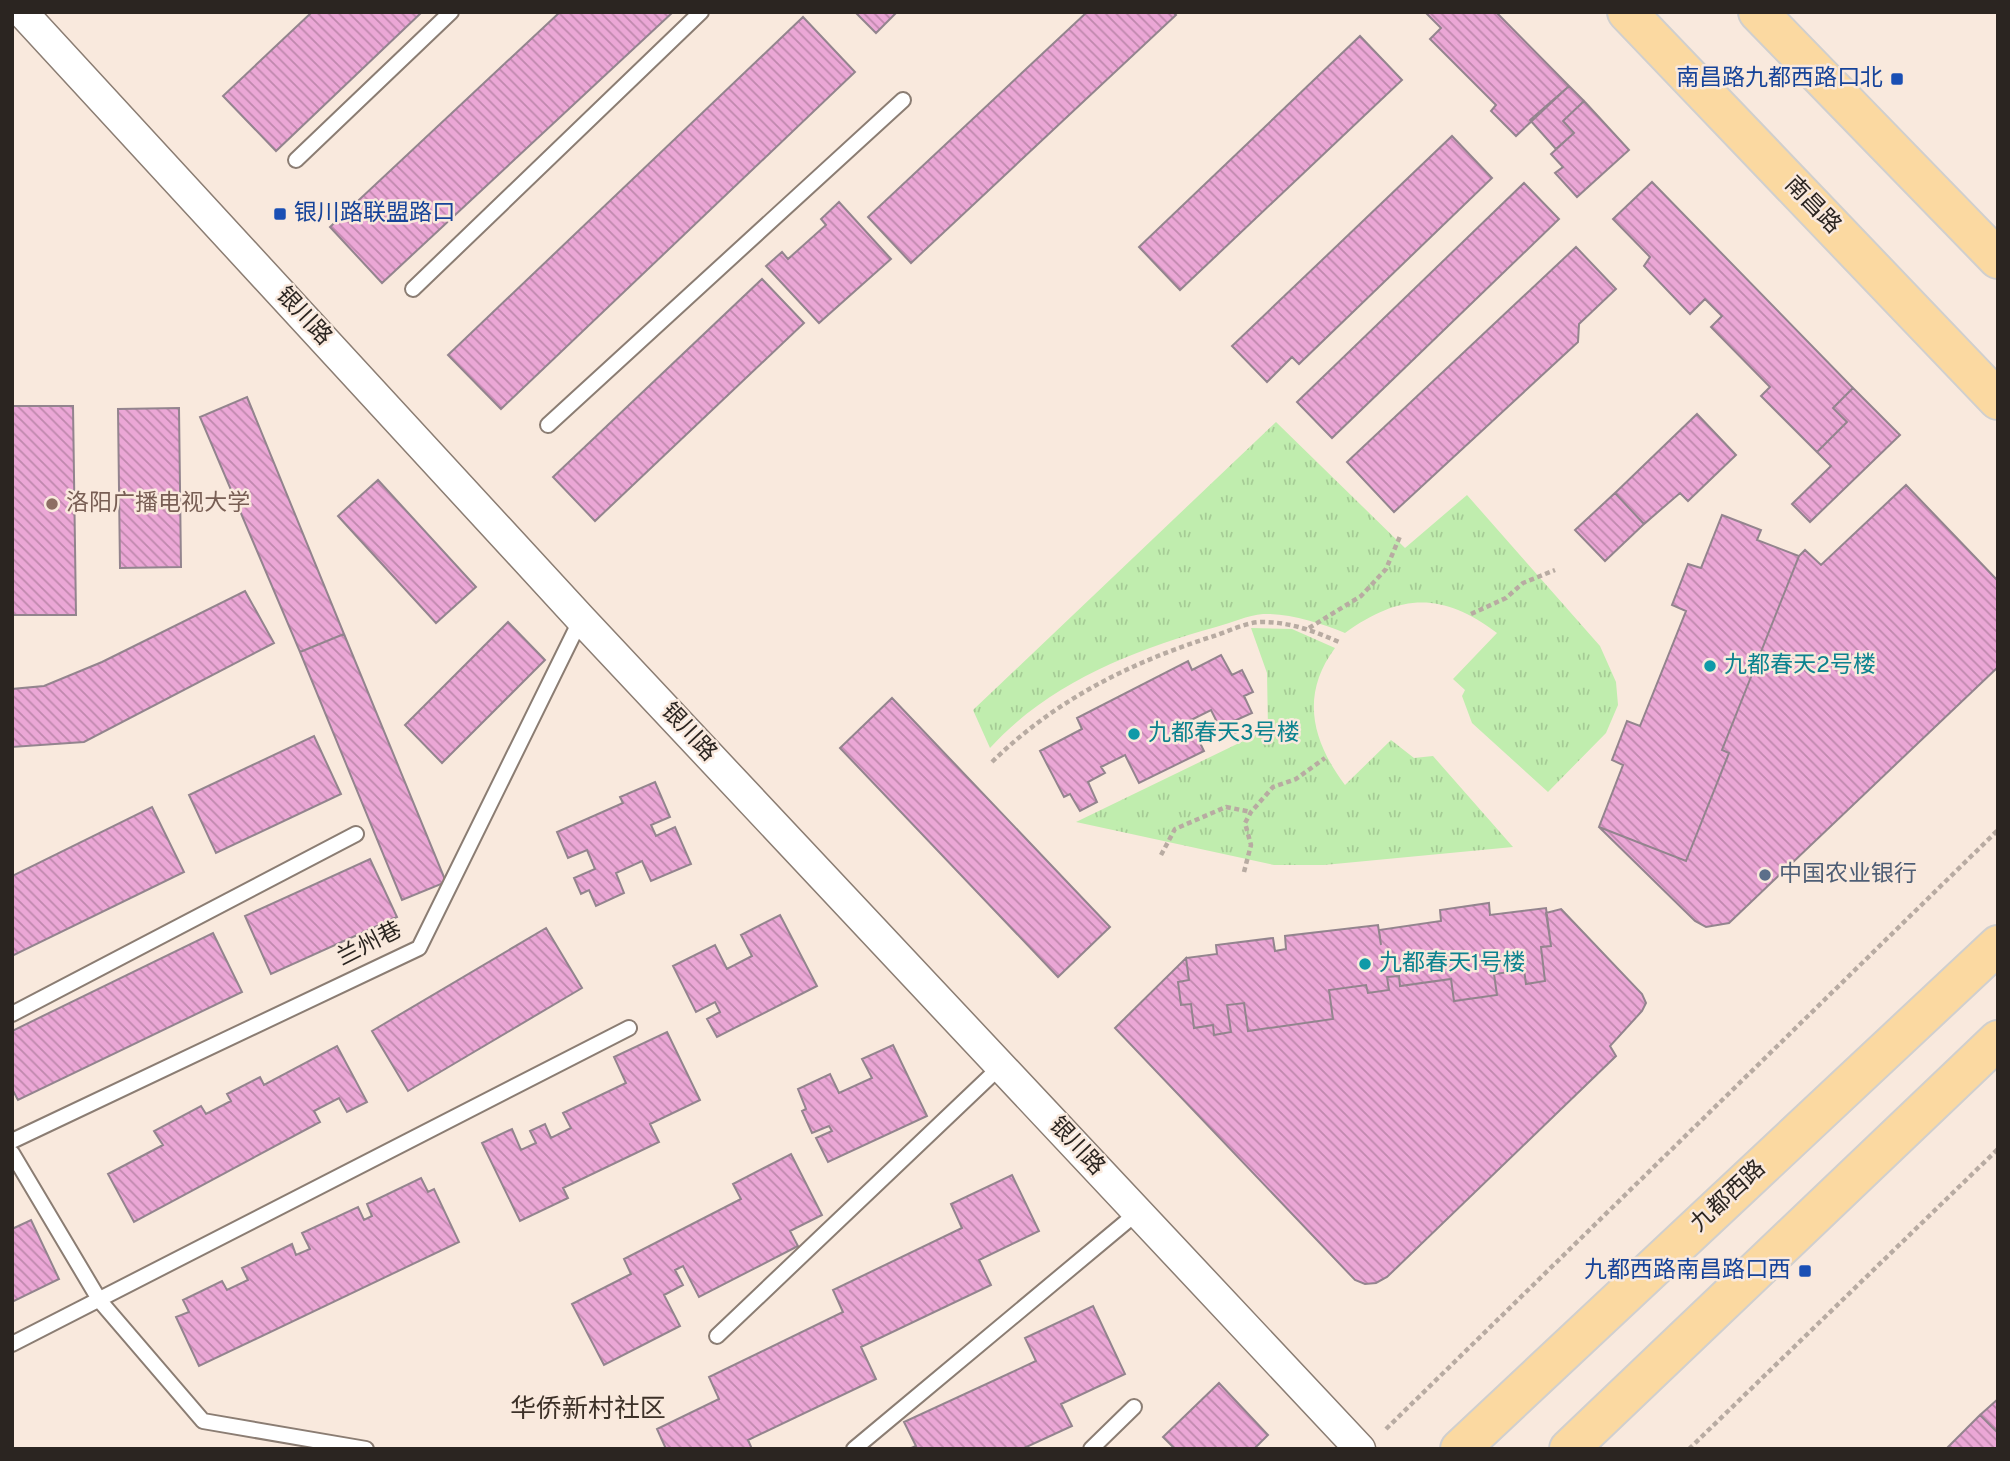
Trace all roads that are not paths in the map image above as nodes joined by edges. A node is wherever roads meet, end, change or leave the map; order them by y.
1 (22, 12) edge
2 (451, 12) edge
3 (701, 12) edge
4 (1627, 12) edge
5 (1758, 12) edge
6 (903, 100) dead end
7 (296, 160) dead end
8 (1998, 259) edge
9 (413, 289) dead end
10 (1998, 400) edge
11 (548, 425) dead end
12 (581, 619) junction
13 (356, 834) dead end
14 (1998, 945) edge
15 (12, 1014) edge
16 (629, 1028) dead end
17 (1998, 1040) edge
18 (1001, 1066) junction
19 (12, 1141) edge
20 (12, 1153) edge
21 (1138, 1212) junction
22 (100, 1301) junction
23 (717, 1336) dead end
24 (12, 1344) edge
25 (1134, 1407) dead end
26 (366, 1449) edge
27 (854, 1449) edge
28 (1091, 1449) edge
29 (1360, 1449) edge
30 (1460, 1449) edge
31 (1569, 1449) edge

1 - 12 street, 银川路
2 - 7 lane
3 - 9 lane
4 - 10 main road, 南昌路
5 - 8 main road
6 - 11 lane
12 - 18 street, 银川路
12 - 19 lane, 兰州巷
13 - 15 lane
14 - 30 main road, 九都西路
16 - 22 lane
17 - 31 main road
18 - 21 street, 银川路
18 - 23 lane
20 - 22 lane
21 - 27 lane
21 - 29 street, 银川路
22 - 24 lane
22 - 26 lane
25 - 28 lane

